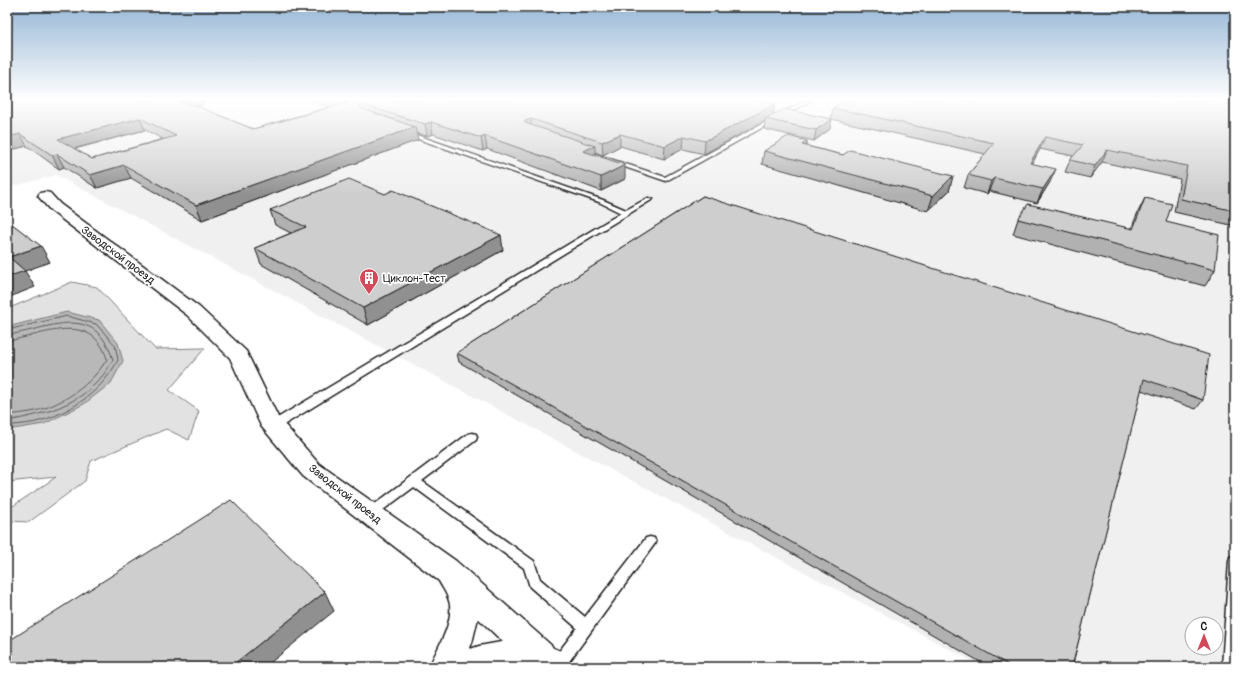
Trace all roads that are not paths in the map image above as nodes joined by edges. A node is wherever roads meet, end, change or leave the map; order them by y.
1 (401, 131) edge
2 (753, 131) edge
3 (576, 149) edge
4 (45, 196) dead end
5 (650, 199) dead end
6 (626, 213) junction
7 (273, 426) junction
8 (472, 437) dead end
9 (414, 481) junction
10 (370, 514) junction
11 (650, 542) dead end
12 (1235, 561) edge
13 (446, 570) junction
14 (586, 627) junction
15 (552, 665) edge
16 (445, 667) edge
17 (469, 667) edge
18 (1229, 667) edge

1 - 6 lane
2 - 3 lane
4 - 7 street, Заводской проезд
5 - 6 lane
6 - 7 lane
7 - 10 street, Заводской проезд
8 - 9 lane
9 - 10 lane
9 - 14 lane
10 - 13 street, Заводской проезд
11 - 14 lane
12 - 18 lane
13 - 15 street, Заводской проезд
13 - 16 street
14 - 15 lane
15 - 17 street

